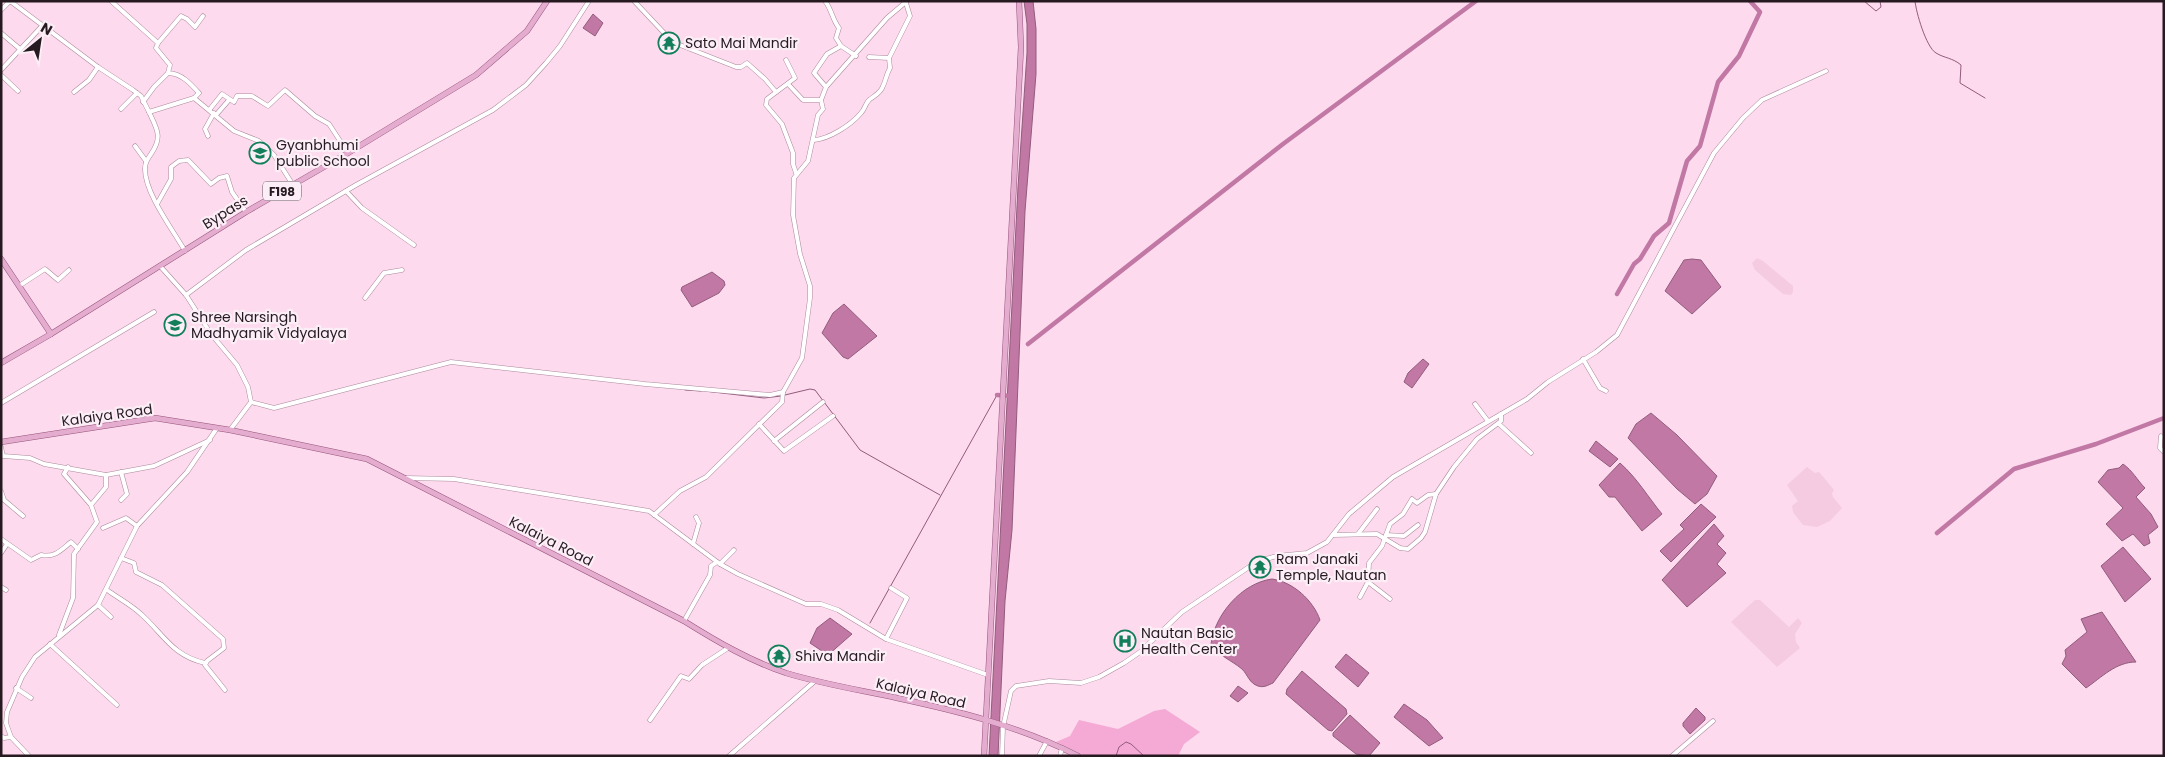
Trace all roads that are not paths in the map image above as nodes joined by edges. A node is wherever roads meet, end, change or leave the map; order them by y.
1 (111, 1) edge
2 (547, 1) edge
3 (588, 1) edge
4 (634, 1) edge
5 (825, 1) edge
6 (1019, 1) edge
7 (906, 2) edge
8 (1, 10) edge
9 (203, 16) dead end
10 (42, 26) junction
11 (1, 33) edge
12 (158, 43) junction
13 (841, 46) junction
14 (20, 49) junction
15 (856, 56) junction
16 (869, 57) dead end
17 (889, 58) junction
18 (786, 60) dead end
19 (98, 67) junction
20 (1, 70) edge
21 (1826, 71) dead end
22 (168, 73) junction
23 (1, 75) edge
24 (788, 84) junction
25 (826, 87) junction
26 (18, 91) dead end
27 (74, 92) dead end
28 (776, 92) junction
29 (137, 93) junction
30 (194, 98) junction
31 (229, 100) junction
32 (821, 100) junction
33 (143, 102) junction
34 (210, 109) junction
35 (121, 110) dead end
36 (149, 112) junction
37 (215, 114) junction
38 (208, 136) dead end
39 (814, 140) junction
40 (135, 146) dead end
41 (348, 153) junction
42 (146, 161) junction
43 (796, 173) junction
44 (293, 186) junction
45 (346, 191) junction
46 (157, 204) junction
47 (246, 212) junction
48 (414, 245) dead end
49 (185, 250) junction
50 (1, 259) edge
51 (160, 266) junction
52 (69, 270) dead end
53 (402, 270) dead end
54 (19, 286) junction
55 (186, 295) junction
56 (365, 298) dead end
57 (154, 312) dead end
58 (51, 334) junction
59 (1583, 359) junction
60 (1, 363) edge
61 (1606, 391) dead end
62 (784, 394) junction
63 (251, 402) junction
64 (823, 402) dead end
65 (1, 403) edge
66 (1474, 404) dead end
67 (1501, 414) junction
68 (834, 416) dead end
69 (1488, 421) junction
70 (759, 424) junction
71 (1499, 424) junction
72 (217, 428) junction
73 (230, 430) junction
74 (2161, 436) dead end
75 (210, 440) junction
76 (774, 441) junction
77 (1, 442) edge
78 (1, 447) edge
79 (2164, 452) edge
80 (1532, 453) dead end
81 (2, 457) edge
82 (68, 468) junction
83 (121, 472) junction
84 (106, 475) junction
85 (404, 478) junction
86 (1, 491) edge
87 (1436, 494) junction
88 (121, 500) dead end
89 (91, 505) junction
90 (1377, 509) dead end
91 (654, 515) junction
92 (23, 516) dead end
93 (696, 517) dead end
94 (1418, 525) dead end
95 (137, 526) junction
96 (104, 528) dead end
97 (1358, 534) junction
98 (1333, 535) junction
99 (1385, 537) junction
100 (1, 539) edge
101 (7, 544) junction
102 (693, 544) junction
103 (78, 549) junction
104 (734, 550) dead end
105 (1, 553) edge
106 (121, 558) junction
107 (718, 563) junction
108 (1368, 582) junction
109 (1, 587) edge
110 (891, 588) dead end
111 (6, 590) dead end
112 (107, 590) junction
113 (1360, 597) dead end
114 (1390, 599) dead end
115 (98, 605) junction
116 (111, 617) dead end
117 (684, 621) junction
118 (59, 635) junction
119 (886, 639) junction
120 (50, 644) junction
121 (728, 648) junction
122 (205, 663) junction
123 (988, 675) junction
124 (815, 681) junction
125 (16, 688) junction
126 (225, 690) dead end
127 (31, 698) dead end
128 (117, 705) dead end
129 (650, 720) dead end
130 (1713, 721) dead end
131 (989, 722) junction
132 (1003, 727) junction
133 (1, 736) edge
134 (11, 737) junction
135 (1047, 741) junction
136 (1062, 748) junction
137 (29, 756) edge
138 (729, 756) edge
139 (984, 756) edge
140 (1002, 756) edge
141 (1039, 756) edge
142 (1060, 756) edge
143 (1078, 756) edge
144 (1672, 756) edge

1 - 12 street
2 - 41 main road, Bypass / F198
3 - 45 street
4 - 28 street
5 - 13 street
6 - 123 main road
7 - 15 street
7 - 17 street
8 - 10 street
9 - 12 street
10 - 14 street
10 - 19 street
11 - 14 street
12 - 22 street
13 - 15 street
13 - 25 street
14 - 20 street
15 - 25 street
16 - 17 street
17 - 39 street
18 - 24 street
19 - 27 street
19 - 29 street
21 - 59 street
22 - 30 street
22 - 33 street
23 - 26 street
24 - 28 street
24 - 32 street
25 - 32 street
28 - 43 street
29 - 33 street
29 - 35 street
30 - 34 street
30 - 36 street
31 - 34 street
31 - 37 street
31 - 41 street
32 - 39 street
33 - 36 street
34 - 37 street
36 - 42 street
37 - 38 street
37 - 44 street
39 - 43 street
40 - 42 street
41 - 44 main road, Bypass / F198
42 - 46 street
43 - 62 street
44 - 47 main road, Bypass / F198
45 - 48 street
45 - 55 street
46 - 47 street
46 - 49 street
47 - 49 main road, Bypass / F198
49 - 51 main road, Bypass / F198
50 - 54 main road
51 - 55 street
51 - 58 main road, Bypass / F198
52 - 54 street
53 - 56 street
54 - 58 main road
55 - 63 street
57 - 65 street
58 - 60 main road, Bypass / F198
59 - 61 street
59 - 67 street
62 - 63 street
62 - 70 street
63 - 73 street
64 - 76 street
66 - 69 street
67 - 69 street
67 - 71 street
68 - 76 street
69 - 98 street
70 - 76 street
70 - 91 street
71 - 80 street
71 - 87 street
72 - 73 main road, Kalaiya Road
72 - 75 street
72 - 77 main road, Kalaiya Road
73 - 85 main road, Kalaiya Road
74 - 79 street
75 - 83 street
75 - 95 street
78 - 81 street
81 - 82 street
82 - 84 street
82 - 89 street
83 - 84 street
83 - 88 street
84 - 89 street
85 - 91 street
85 - 117 main road, Kalaiya Road
86 - 92 street
87 - 99 street
87 - 99 street
89 - 103 street
90 - 97 street
91 - 102 street
93 - 102 street
94 - 99 street
95 - 96 street
95 - 106 street
97 - 98 street
97 - 99 street
98 - 132 street
99 - 108 street
100 - 101 street
101 - 103 street
101 - 105 street
102 - 107 street
103 - 118 street
104 - 107 street
106 - 112 street
106 - 122 street
107 - 117 street
107 - 119 street
108 - 113 street
108 - 114 street
109 - 111 street
110 - 119 street
112 - 115 street
112 - 122 street
115 - 116 street
115 - 118 street
117 - 121 main road, Kalaiya Road
118 - 120 street
119 - 123 street
120 - 125 street
120 - 128 street
121 - 124 main road, Kalaiya Road
121 - 129 street
122 - 126 street
123 - 131 main road
124 - 131 main road, Kalaiya Road
124 - 138 street
125 - 127 street
125 - 134 street
130 - 144 street
131 - 132 main road, Kalaiya Road
131 - 139 main road
132 - 135 main road, Kalaiya Road
132 - 140 street
133 - 134 street
134 - 137 street
135 - 136 main road, Kalaiya Road
135 - 141 street
136 - 142 street
136 - 143 main road, Kalaiya Road

